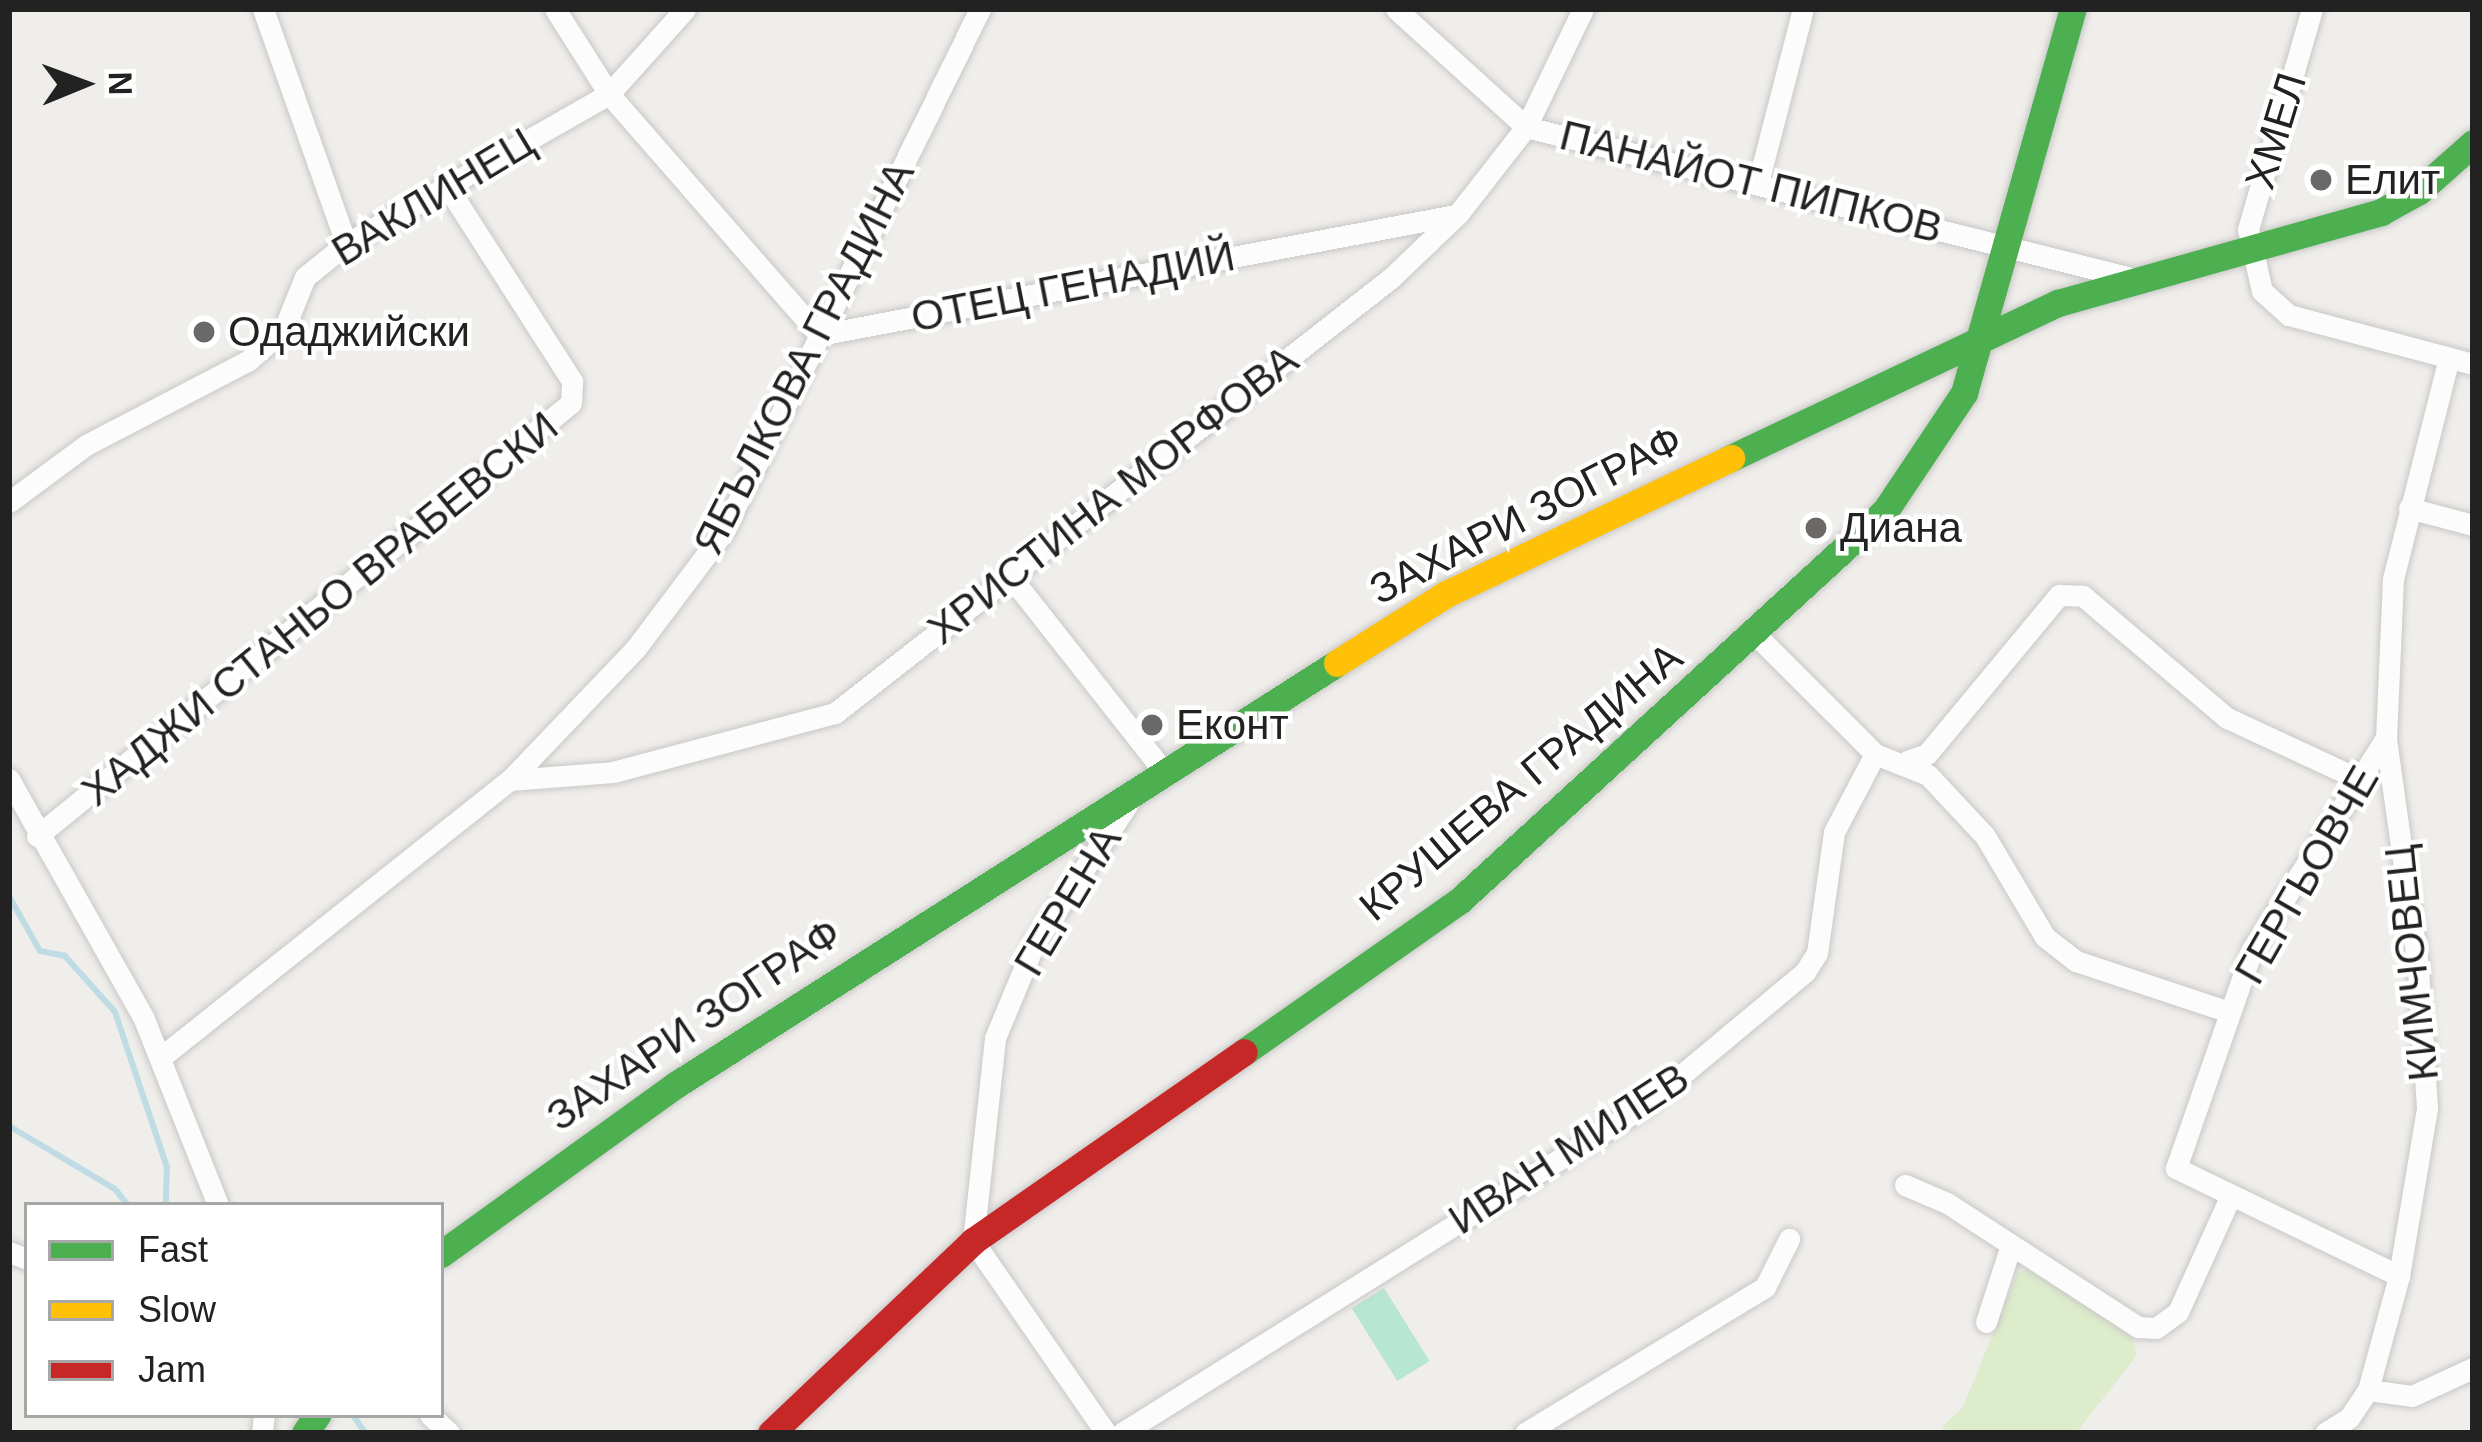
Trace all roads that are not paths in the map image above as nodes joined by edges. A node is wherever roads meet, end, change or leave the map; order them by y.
1 (263, 9) edge
2 (555, 9) edge
3 (685, 9) edge
4 (980, 9) edge
5 (1396, 9) edge
6 (1583, 9) edge
7 (1803, 9) edge
8 (2073, 9) edge
9 (2312, 9) edge
10 (609, 94) junction
11 (1526, 127) junction
12 (2473, 143) edge
13 (1759, 179) junction
14 (447, 186) junction
15 (1458, 214) junction
16 (346, 244) junction
17 (2010, 246) junction
18 (2249, 255) junction
19 (2146, 282) junction
20 (819, 335) junction
21 (1985, 336) junction
22 (2450, 358) junction
23 (2473, 364) edge
24 (9, 502) edge
25 (2409, 508) junction
26 (2473, 525) edge
27 (1010, 576) junction
28 (1756, 634) junction
29 (2386, 739) junction
30 (1875, 754) junction
31 (1906, 761) junction
32 (1153, 775) junction
33 (9, 779) edge
34 (510, 780) junction
35 (2363, 781) junction
36 (37, 836) junction
37 (2230, 1012) junction
38 (160, 1058) junction
39 (1904, 1185) dead end
40 (2231, 1195) junction
41 (217, 1202) edge
42 (1790, 1239) dead end
43 (973, 1240) junction
44 (2010, 1248) junction
45 (444, 1252) edge
46 (2399, 1276) junction
47 (1986, 1322) dead end
48 (2473, 1368) edge
49 (2368, 1390) junction
50 (771, 1433) edge
51 (1106, 1433) edge
52 (1122, 1433) edge
53 (1525, 1433) edge
54 (2325, 1433) edge

1 - 16 street
2 - 10 street
3 - 10 street, ВАКЛИНЕЦ
4 - 20 street, ЯБЪЛКОВА ГРАДИНА
5 - 11 street, ПАНАЙОТ ПИПКОВ
6 - 11 street, ХРИСТИНА МОРФОВА
7 - 13 street
8 - 17 street, КРУШЕВА ГРАДИНА
9 - 18 street, ХМЕЛ
10 - 14 street, ВАКЛИНЕЦ
10 - 20 street
11 - 13 street, ПАНАЙОТ ПИПКОВ
11 - 15 street, ХРИСТИНА МОРФОВА
12 - 18 street, ЗАХАРИ ЗОГРАФ
13 - 17 street, ПАНАЙОТ ПИПКОВ
14 - 16 street, ВАКЛИНЕЦ
14 - 36 street, ХАДЖИ СТАНЬО ВРАБЕВСКИ
15 - 20 street, ОТЕЦ ГЕНАДИЙ
15 - 27 street, ХРИСТИНА МОРФОВА
16 - 24 street, ВАКЛИНЕЦ
17 - 19 street, ПАНАЙОТ ПИПКОВ
17 - 21 street, КРУШЕВА ГРАДИНА
18 - 19 street, ЗАХАРИ ЗОГРАФ
18 - 22 street
19 - 21 street, ЗАХАРИ ЗОГРАФ
20 - 34 street, ЯБЪЛКОВА ГРАДИНА
21 - 28 street, КРУШЕВА ГРАДИНА
21 - 32 street, ЗАХАРИ ЗОГРАФ
22 - 23 street
22 - 25 street, КИМЧОВЕЦ
25 - 26 street
25 - 29 street, КИМЧОВЕЦ
27 - 32 street
27 - 34 street, ХРИСТИНА МОРФОВА
28 - 30 street
28 - 43 street, КРУШЕВА ГРАДИНА
29 - 35 street, ГЕРГЬОВЧЕ
29 - 46 street, КИМЧОВЕЦ
30 - 31 street
30 - 52 street, ИВАН МИЛЕВ
31 - 35 street
31 - 37 street
32 - 43 street, ГЕРЕНА
32 - 45 street, ЗАХАРИ ЗОГРАФ
33 - 36 street
34 - 38 street, ЯБЪЛКОВА ГРАДИНА
35 - 37 street, ГЕРГЬОВЧЕ
36 - 38 street
37 - 40 street, ГЕРГЬОВЧЕ
38 - 41 street
39 - 44 street
40 - 44 street
40 - 46 street
42 - 53 street
43 - 50 street, КРУШЕВА ГРАДИНА
43 - 51 street
44 - 47 street
46 - 49 street, КИМЧОВЕЦ
48 - 49 street
49 - 54 street

